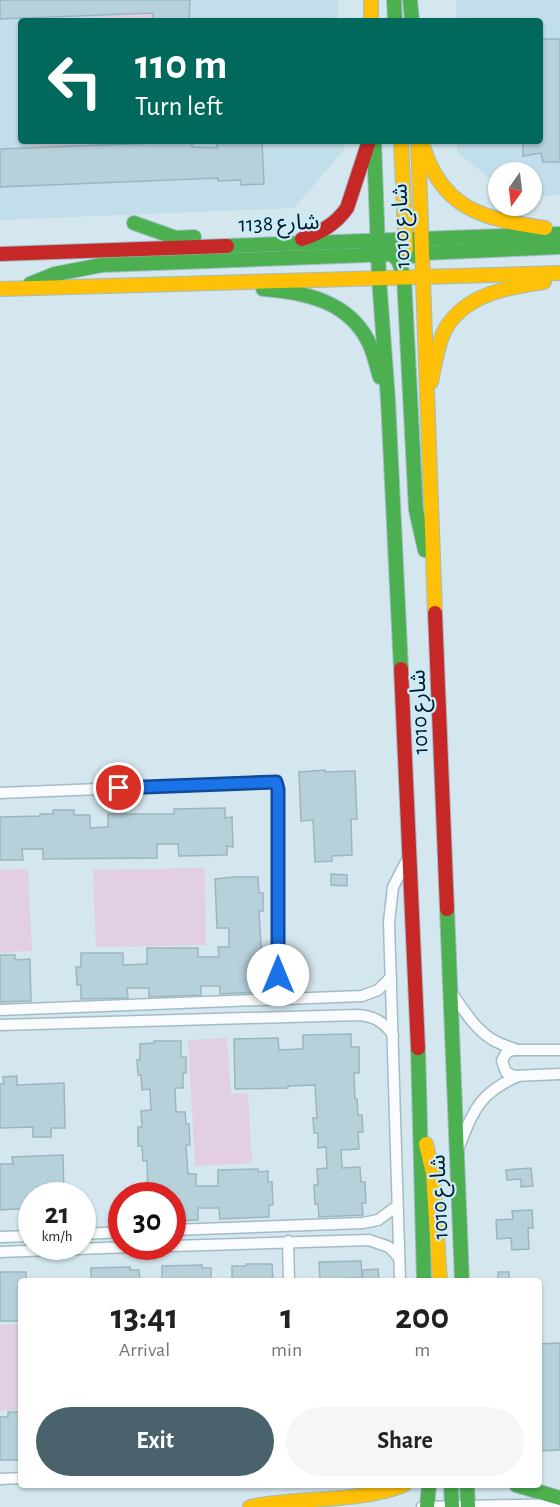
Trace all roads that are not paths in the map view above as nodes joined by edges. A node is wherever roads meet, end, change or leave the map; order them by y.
1 (371, 0) edge
2 (394, 0) edge
3 (410, 0) edge
4 (371, 18) edge
5 (395, 18) edge
6 (412, 18) edge
7 (368, 144) edge
8 (374, 144) edge
9 (401, 144) edge
10 (420, 144) edge
11 (421, 144) edge
12 (134, 223) dead end
13 (560, 232) edge
14 (289, 243) junction
15 (423, 246) junction
16 (560, 246) edge
17 (379, 247) junction
18 (403, 253) junction
19 (0, 254) edge
20 (560, 273) edge
21 (379, 278) junction
22 (404, 278) junction
23 (423, 278) junction
24 (560, 281) edge
25 (170, 283) junction
26 (0, 289) edge
27 (16, 289) junction
28 (388, 400) junction
29 (426, 405) junction
30 (434, 588) junction
31 (0, 793) edge
32 (409, 856) junction
33 (391, 977) junction
34 (451, 992) junction
35 (354, 996) junction
36 (278, 999) junction
37 (0, 1010) edge
38 (352, 1015) junction
39 (0, 1025) edge
40 (393, 1035) junction
41 (518, 1050) junction
42 (560, 1050) edge
43 (560, 1074) edge
44 (518, 1076) junction
45 (419, 1127) junction
46 (457, 1150) junction
47 (397, 1206) junction
48 (363, 1223) junction
49 (186, 1229) edge
50 (18, 1236) edge
51 (0, 1237) edge
52 (363, 1240) junction
53 (288, 1242) junction
54 (186, 1246) edge
55 (108, 1248) edge
56 (0, 1252) edge
57 (399, 1258) junction
58 (290, 1278) edge
59 (400, 1278) edge
60 (424, 1278) edge
61 (440, 1278) edge
62 (462, 1278) edge
63 (18, 1478) edge
64 (0, 1479) edge
65 (400, 1488) edge
66 (429, 1488) edge
67 (451, 1488) edge
68 (467, 1488) edge
69 (526, 1488) edge
70 (560, 1498) edge
71 (560, 1504) edge
72 (452, 1506) edge
73 (468, 1506) edge
74 (250, 1507) edge
75 (422, 1507) edge
76 (427, 1507) edge

1 - 4 street
2 - 5 street
3 - 6 street
7 - 14 street
8 - 17 street, شارع 1010
9 - 18 street
10 - 15 street, شارع 1010
11 - 13 street
12 - 14 street
13 - 15 street
14 - 17 street, شارع 1138
14 - 19 street, شارع 1138
15 - 16 street
15 - 18 street
15 - 23 street, شارع 1010
17 - 18 street
17 - 21 street, شارع 1010
17 - 27 street
18 - 21 street
18 - 22 street
18 - 23 street
20 - 23 street
21 - 22 street
21 - 25 street
21 - 28 street, شارع 1010
22 - 23 street
22 - 30 street
23 - 29 street, شارع 1010
24 - 29 street
25 - 27 street
25 - 28 street
26 - 27 street
28 - 32 street, شارع 1010
29 - 30 street, شارع 1010
30 - 34 street, شارع 1010
31 - 36 street
32 - 33 street, شارع 1010
32 - 45 street, شارع 1010
33 - 35 street
33 - 40 street, شارع 1010
34 - 41 street
34 - 46 street, شارع 1010
35 - 36 street
35 - 38 street
36 - 37 street
38 - 39 street
38 - 40 street
40 - 47 street, شارع 1010
41 - 42 street
41 - 44 street
43 - 44 street
44 - 46 street
45 - 60 street, شارع 1010
45 - 61 street
46 - 62 street, شارع 1010
47 - 48 street
47 - 57 street, شارع 1010
48 - 49 street
48 - 52 street
50 - 51 street
52 - 53 street
52 - 57 street
53 - 54 street
53 - 58 street
55 - 56 street
57 - 59 street, شارع 1010
63 - 64 street
65 - 74 street
66 - 76 street
67 - 72 street
68 - 73 street
69 - 70 street
71 - 73 street
72 - 73 street
72 - 76 street
75 - 76 street

